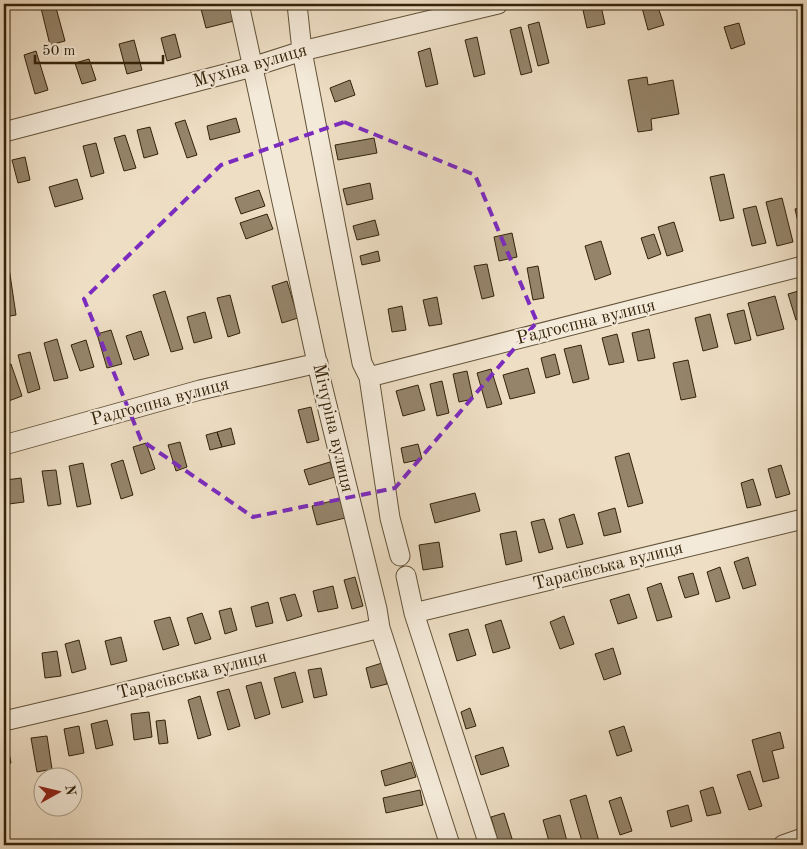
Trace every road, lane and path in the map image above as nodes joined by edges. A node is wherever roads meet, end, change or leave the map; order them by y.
1 (239, 4) edge
2 (297, 4) edge
3 (498, 4) edge
4 (302, 50) junction
5 (252, 67) junction
6 (4, 132) edge
7 (803, 266) edge
8 (318, 363) junction
9 (369, 378) junction
10 (4, 445) edge
11 (803, 519) edge
12 (400, 556) dead end
13 (406, 576) dead end
14 (414, 614) junction
15 (380, 628) junction
16 (4, 721) edge
17 (803, 838) edge
18 (450, 845) edge
19 (489, 845) edge
20 (783, 845) edge

1 - 5 street, Мічуріна вулиця
2 - 4 street
3 - 4 street, Мухіна вулиця
4 - 5 street, Мухіна вулиця
4 - 9 street
5 - 6 street, Мухіна вулиця
5 - 8 street, Мічуріна вулиця
7 - 9 street, Радгоспна вулиця
8 - 10 street, Радгоспна вулиця
8 - 15 street, Мічуріна вулиця
9 - 12 street
11 - 14 street, Тарасівська вулиця
13 - 14 street
14 - 19 street
15 - 16 street, Тарасівська вулиця
15 - 18 street, Мічуріна вулиця
17 - 20 street

